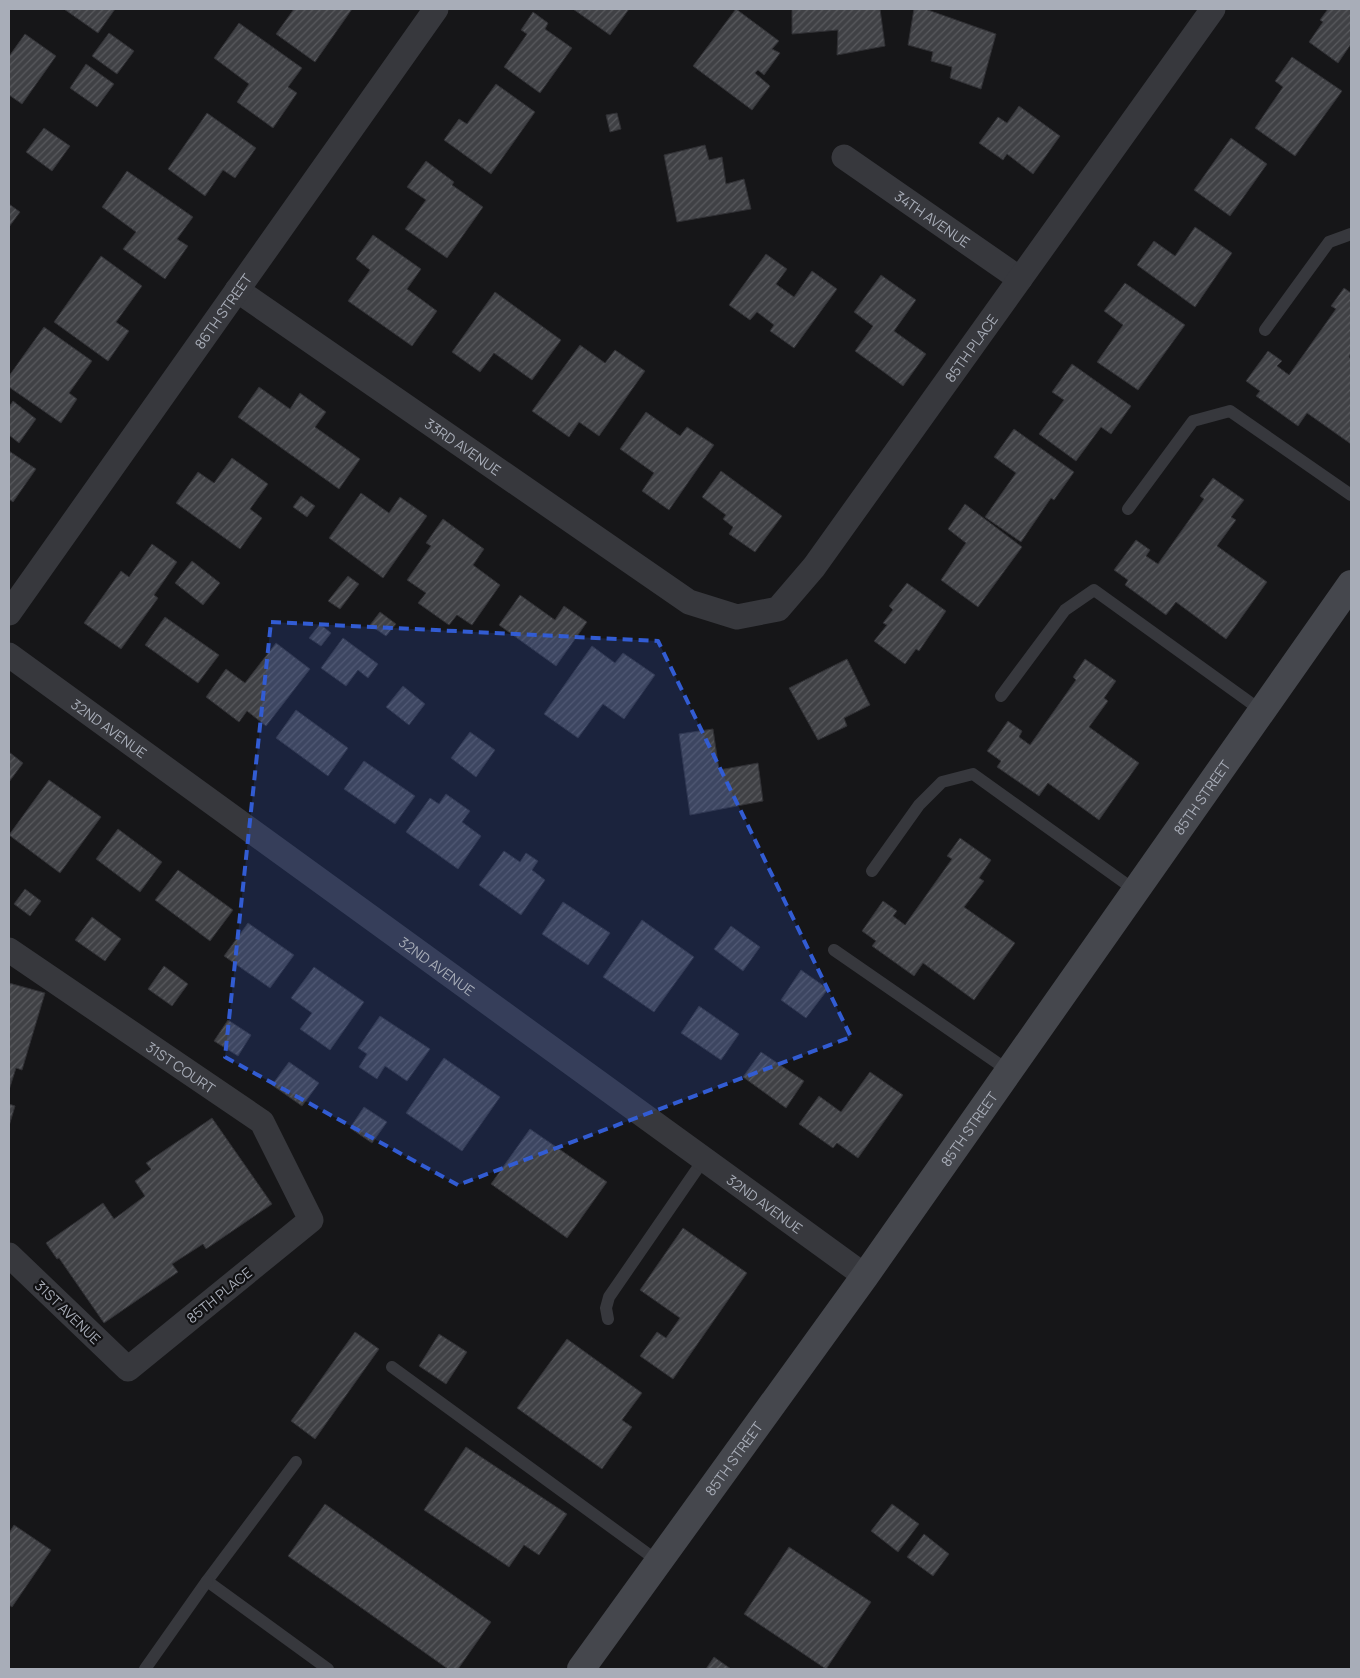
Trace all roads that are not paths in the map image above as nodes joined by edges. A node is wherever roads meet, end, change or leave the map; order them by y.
1 (436, 9) edge
2 (1213, 9) edge
3 (844, 157) dead end
4 (1351, 234) edge
5 (1020, 279) junction
6 (237, 290) junction
7 (1265, 330) dead end
8 (1351, 495) edge
9 (1128, 509) dead end
10 (1351, 584) edge
11 (689, 602) joint
12 (9, 613) edge
13 (9, 655) edge
14 (1001, 696) dead end
15 (1262, 710) junction
16 (872, 871) dead end
17 (1136, 891) junction
18 (9, 950) edge
19 (834, 950) dead end
20 (1009, 1072) junction
21 (704, 1159) junction
22 (311, 1220) joint
23 (9, 1255) edge
24 (865, 1276) junction
25 (608, 1319) dead end
26 (392, 1366) dead end
27 (128, 1370) joint
28 (296, 1462) dead end
29 (659, 1562) junction
30 (207, 1581) junction
31 (144, 1669) edge
32 (328, 1669) edge
33 (581, 1669) edge

1 - 6 street, 86TH STREET
2 - 5 street, 85TH PLACE
3 - 5 street, 34TH AVENUE
4 - 7 lane
5 - 11 street, 85TH PLACE
6 - 11 street, 33RD AVENUE
6 - 12 street, 86TH STREET
8 - 9 lane
10 - 15 street, 85TH STREET
13 - 21 street, 32ND AVENUE
14 - 15 lane
15 - 17 street, 85TH STREET
16 - 17 lane
17 - 20 street, 85TH STREET
18 - 22 street, 31ST COURT
19 - 20 lane
20 - 24 street, 85TH STREET
21 - 24 street, 32ND AVENUE
21 - 25 lane
22 - 27 street, 85TH PLACE
23 - 27 street, 31ST AVENUE
24 - 29 street, 85TH STREET
26 - 29 lane
28 - 30 lane
29 - 33 street, 85TH STREET
30 - 31 lane
30 - 32 lane

